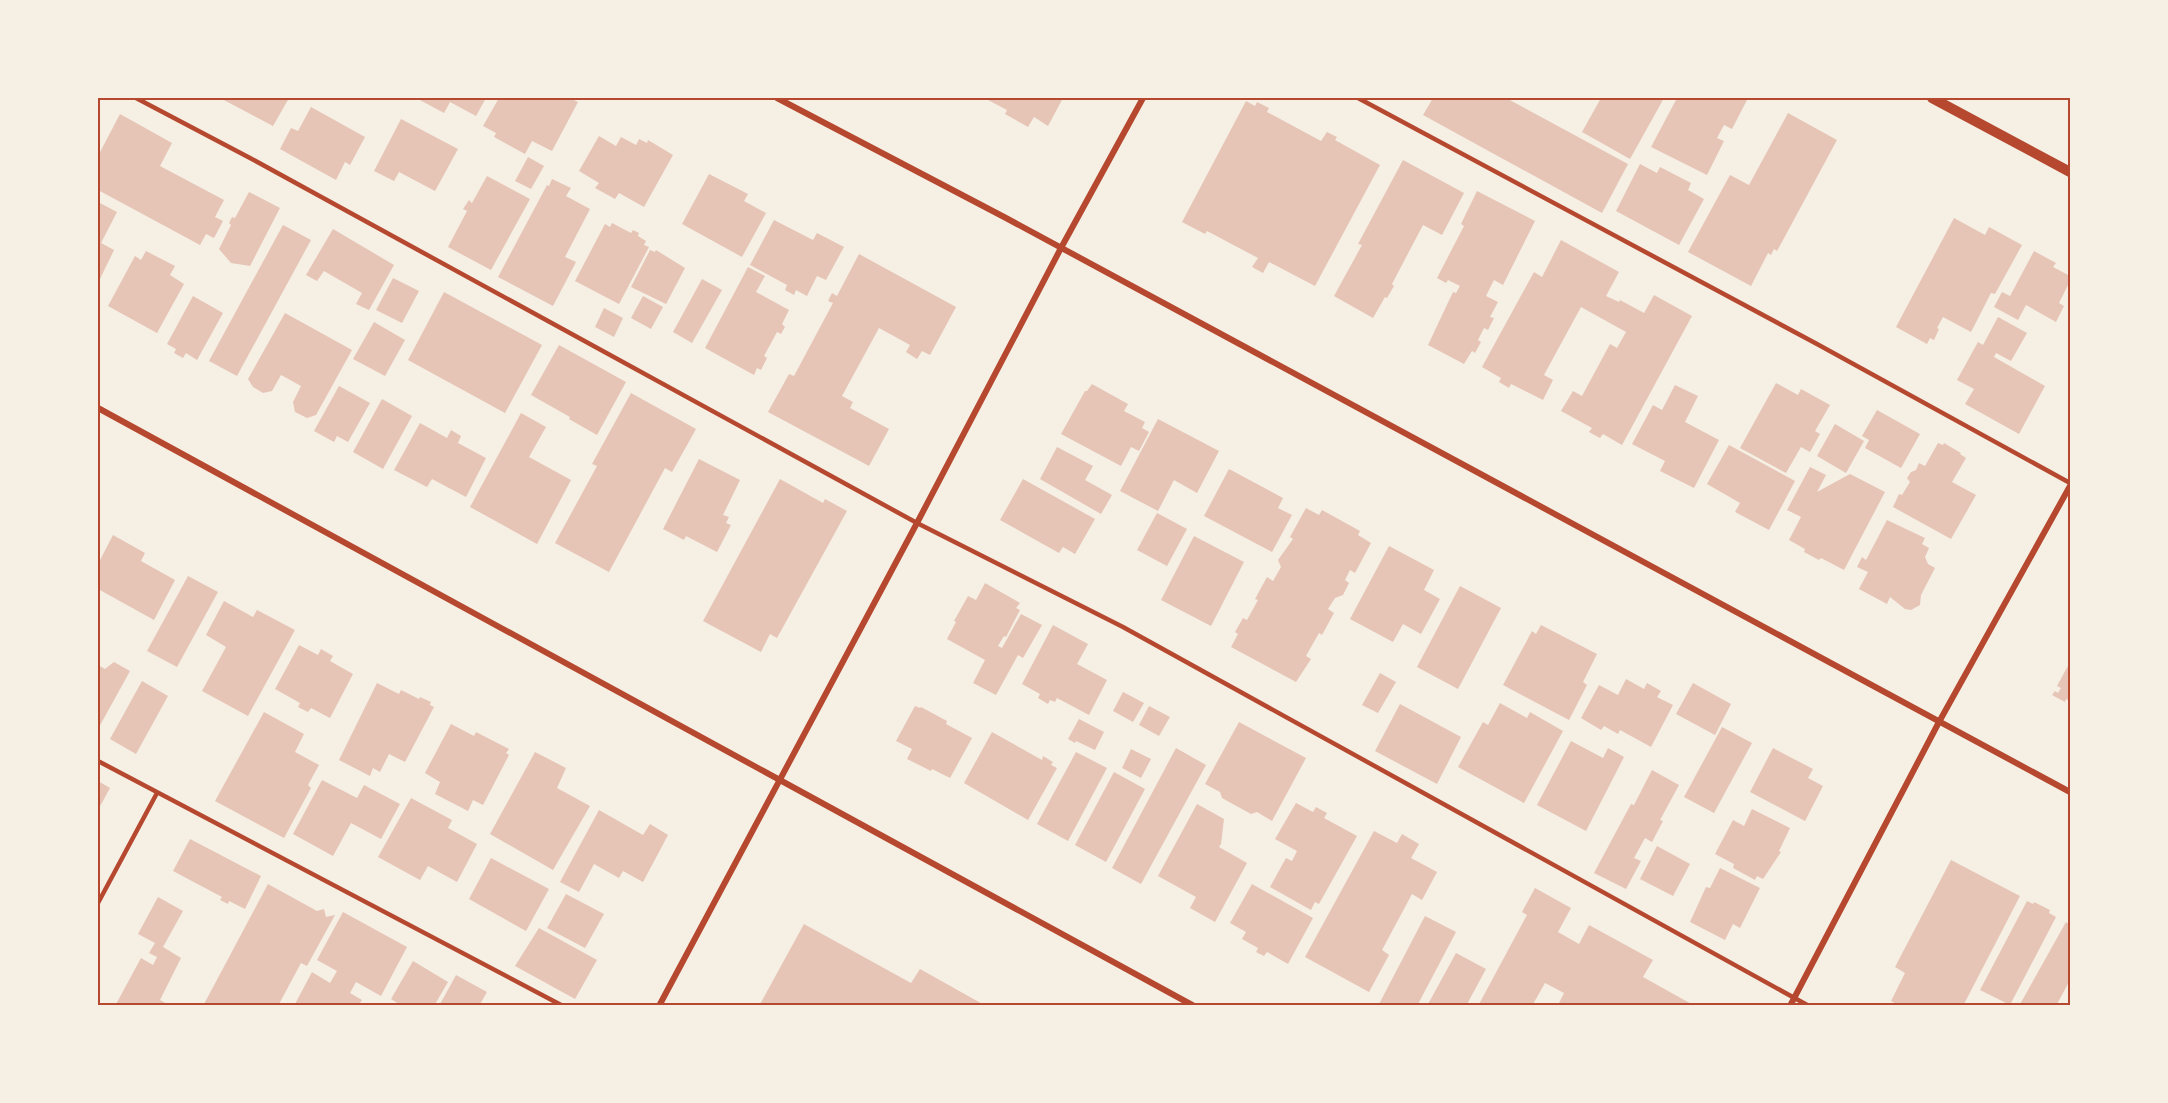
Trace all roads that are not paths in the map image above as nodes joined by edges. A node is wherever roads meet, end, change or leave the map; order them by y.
1 (136, 98) edge
2 (777, 98) edge
3 (1143, 98) edge
4 (1358, 98) edge
5 (1932, 98) edge
6 (2070, 172) edge
7 (1061, 248) junction
8 (98, 408) edge
9 (2070, 485) edge
10 (917, 523) junction
11 (1939, 722) junction
12 (98, 761) edge
13 (780, 780) junction
14 (2070, 792) edge
15 (157, 793) junction
16 (98, 903) edge
17 (1794, 998) junction
18 (563, 1005) edge
19 (659, 1005) edge
20 (1194, 1005) edge
21 (1790, 1005) edge
22 (1809, 1005) edge

1 - 10 lane
2 - 7 street
3 - 7 street
4 - 9 lane
5 - 6 street
7 - 10 street
7 - 11 street
8 - 13 street
9 - 11 street
10 - 13 street
10 - 17 lane
11 - 14 street
11 - 17 street
12 - 15 lane
13 - 19 street
13 - 20 street
15 - 16 lane
15 - 18 lane
17 - 21 street
17 - 22 lane

